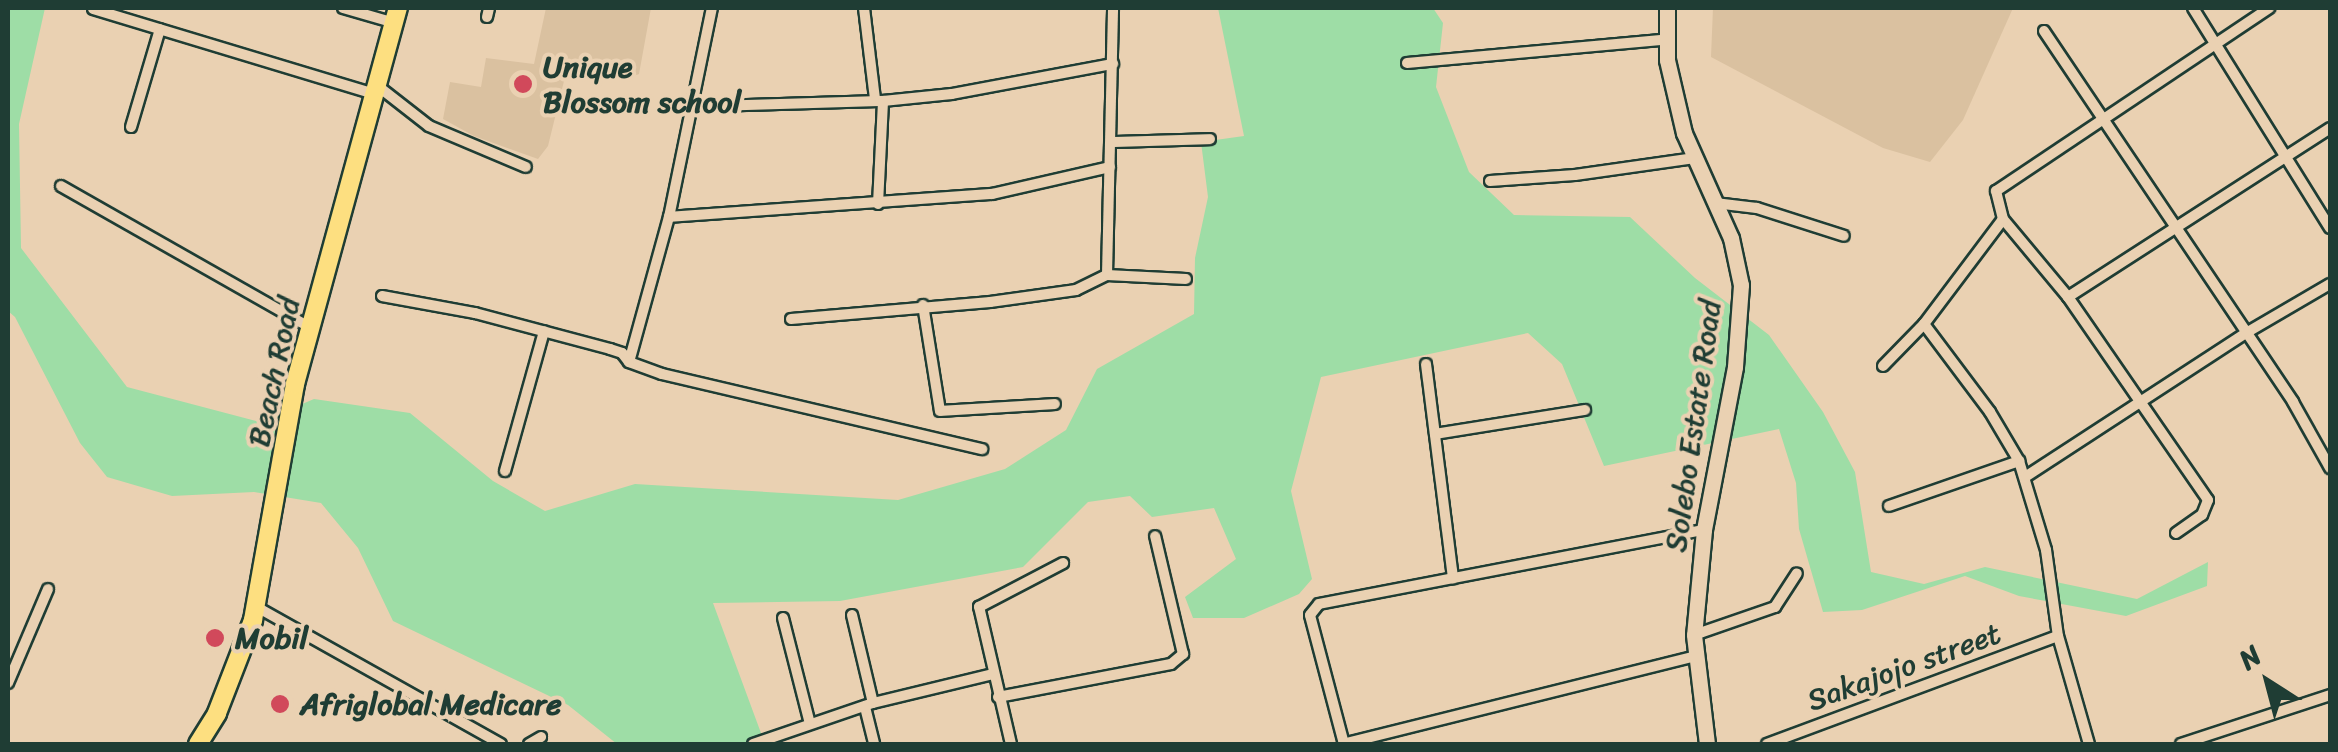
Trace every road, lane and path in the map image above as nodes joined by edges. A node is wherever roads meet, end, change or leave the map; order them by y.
1 (343, 8) edge
2 (712, 8) edge
3 (864, 8) edge
4 (1113, 8) edge
5 (1666, 8) edge
6 (2193, 8) edge
7 (2269, 8) edge
8 (93, 9) edge
9 (365, 10) edge
10 (396, 16) edge
11 (160, 29) junction
12 (2044, 31) dead end
13 (1668, 39) junction
14 (2215, 40) junction
15 (1408, 63) dead end
16 (1113, 64) junction
17 (378, 91) junction
18 (879, 100) junction
19 (710, 106) dead end
20 (2102, 117) junction
21 (131, 127) dead end
22 (2330, 128) edge
23 (1210, 139) dead end
24 (1111, 142) junction
25 (2288, 156) junction
26 (1694, 158) junction
27 (526, 167) dead end
28 (1110, 167) junction
29 (1490, 181) dead end
30 (62, 186) dead end
31 (1715, 203) junction
32 (878, 204) junction
33 (669, 217) junction
34 (2002, 218) junction
35 (2330, 228) edge
36 (2176, 229) junction
37 (1844, 236) dead end
38 (1107, 275) junction
39 (1186, 279) dead end
40 (2330, 284) edge
41 (382, 296) dead end
42 (2068, 297) junction
43 (923, 304) junction
44 (790, 319) dead end
45 (1924, 324) junction
46 (309, 327) junction
47 (544, 331) junction
48 (2246, 333) junction
49 (629, 362) junction
50 (1426, 364) dead end
51 (1883, 366) dead end
52 (2140, 403) junction
53 (1055, 404) dead end
54 (1585, 410) dead end
55 (1434, 434) junction
56 (982, 449) dead end
57 (2019, 461) junction
58 (2330, 468) edge
59 (505, 470) dead end
60 (2025, 477) junction
61 (1889, 506) dead end
62 (1704, 530) junction
63 (2176, 533) dead end
64 (1155, 536) dead end
65 (1063, 563) dead end
66 (1798, 573) dead end
67 (1453, 578) junction
68 (48, 589) dead end
69 (255, 606) junction
70 (852, 614) dead end
71 (783, 618) dead end
72 (1694, 635) junction
73 (2058, 636) junction
74 (1697, 656) junction
75 (992, 674) junction
76 (8, 683) edge
77 (2330, 695) edge
78 (998, 698) junction
79 (869, 705) junction
80 (810, 724) junction
81 (542, 737) dead end
82 (756, 743) edge
83 (198, 744) edge
84 (500, 744) edge
85 (528, 744) edge
86 (874, 744) edge
87 (1011, 744) edge
88 (1344, 744) edge
89 (1707, 744) edge
90 (1767, 744) edge
91 (2089, 744) edge
92 (2180, 744) edge

1 - 9 street
2 - 33 street
3 - 18 street
4 - 16 street
5 - 13 street, Solebo Estate Road
6 - 14 street
7 - 14 street
8 - 11 street
9 - 10 street
10 - 17 main road, Beach Road
11 - 17 street
11 - 21 street
12 - 20 street
13 - 15 street
13 - 26 street, Solebo Estate Road
14 - 20 street
14 - 25 street
16 - 18 street
16 - 24 street
17 - 27 street
17 - 46 main road, Beach Road
18 - 19 street
18 - 32 street
20 - 34 street
20 - 36 street
22 - 25 street
23 - 24 street
24 - 28 street
25 - 35 street
25 - 36 street
26 - 29 street
26 - 31 street, Solebo Estate Road
28 - 32 street
28 - 38 street
30 - 46 street
31 - 37 street
31 - 62 street, Solebo Estate Road
32 - 33 street
33 - 49 street
34 - 42 street
34 - 45 street
36 - 42 street
36 - 48 street
38 - 39 street
38 - 43 street
40 - 48 street
41 - 47 street
42 - 52 street
43 - 44 street
43 - 53 street
45 - 51 street
45 - 57 street
46 - 69 main road, Beach Road
47 - 49 street
47 - 59 street
48 - 52 street
48 - 58 street
49 - 56 street
50 - 55 street
52 - 60 street
52 - 63 street
54 - 55 street
55 - 67 street
57 - 60 street
57 - 61 street
60 - 73 street
62 - 67 street
62 - 72 street, Solebo Estate Road
64 - 78 street
65 - 75 street
66 - 72 street
67 - 88 street
68 - 76 street
69 - 83 main road, Beach Road
69 - 84 street
70 - 79 street
71 - 80 street
72 - 74 street, Solebo Estate Road
73 - 90 street, Sakajojo street
73 - 91 street
74 - 88 street
74 - 89 street, Solebo Estate Road
75 - 78 street
75 - 79 street
77 - 92 street
78 - 87 street
79 - 80 street
79 - 86 street
80 - 82 street
81 - 85 street

